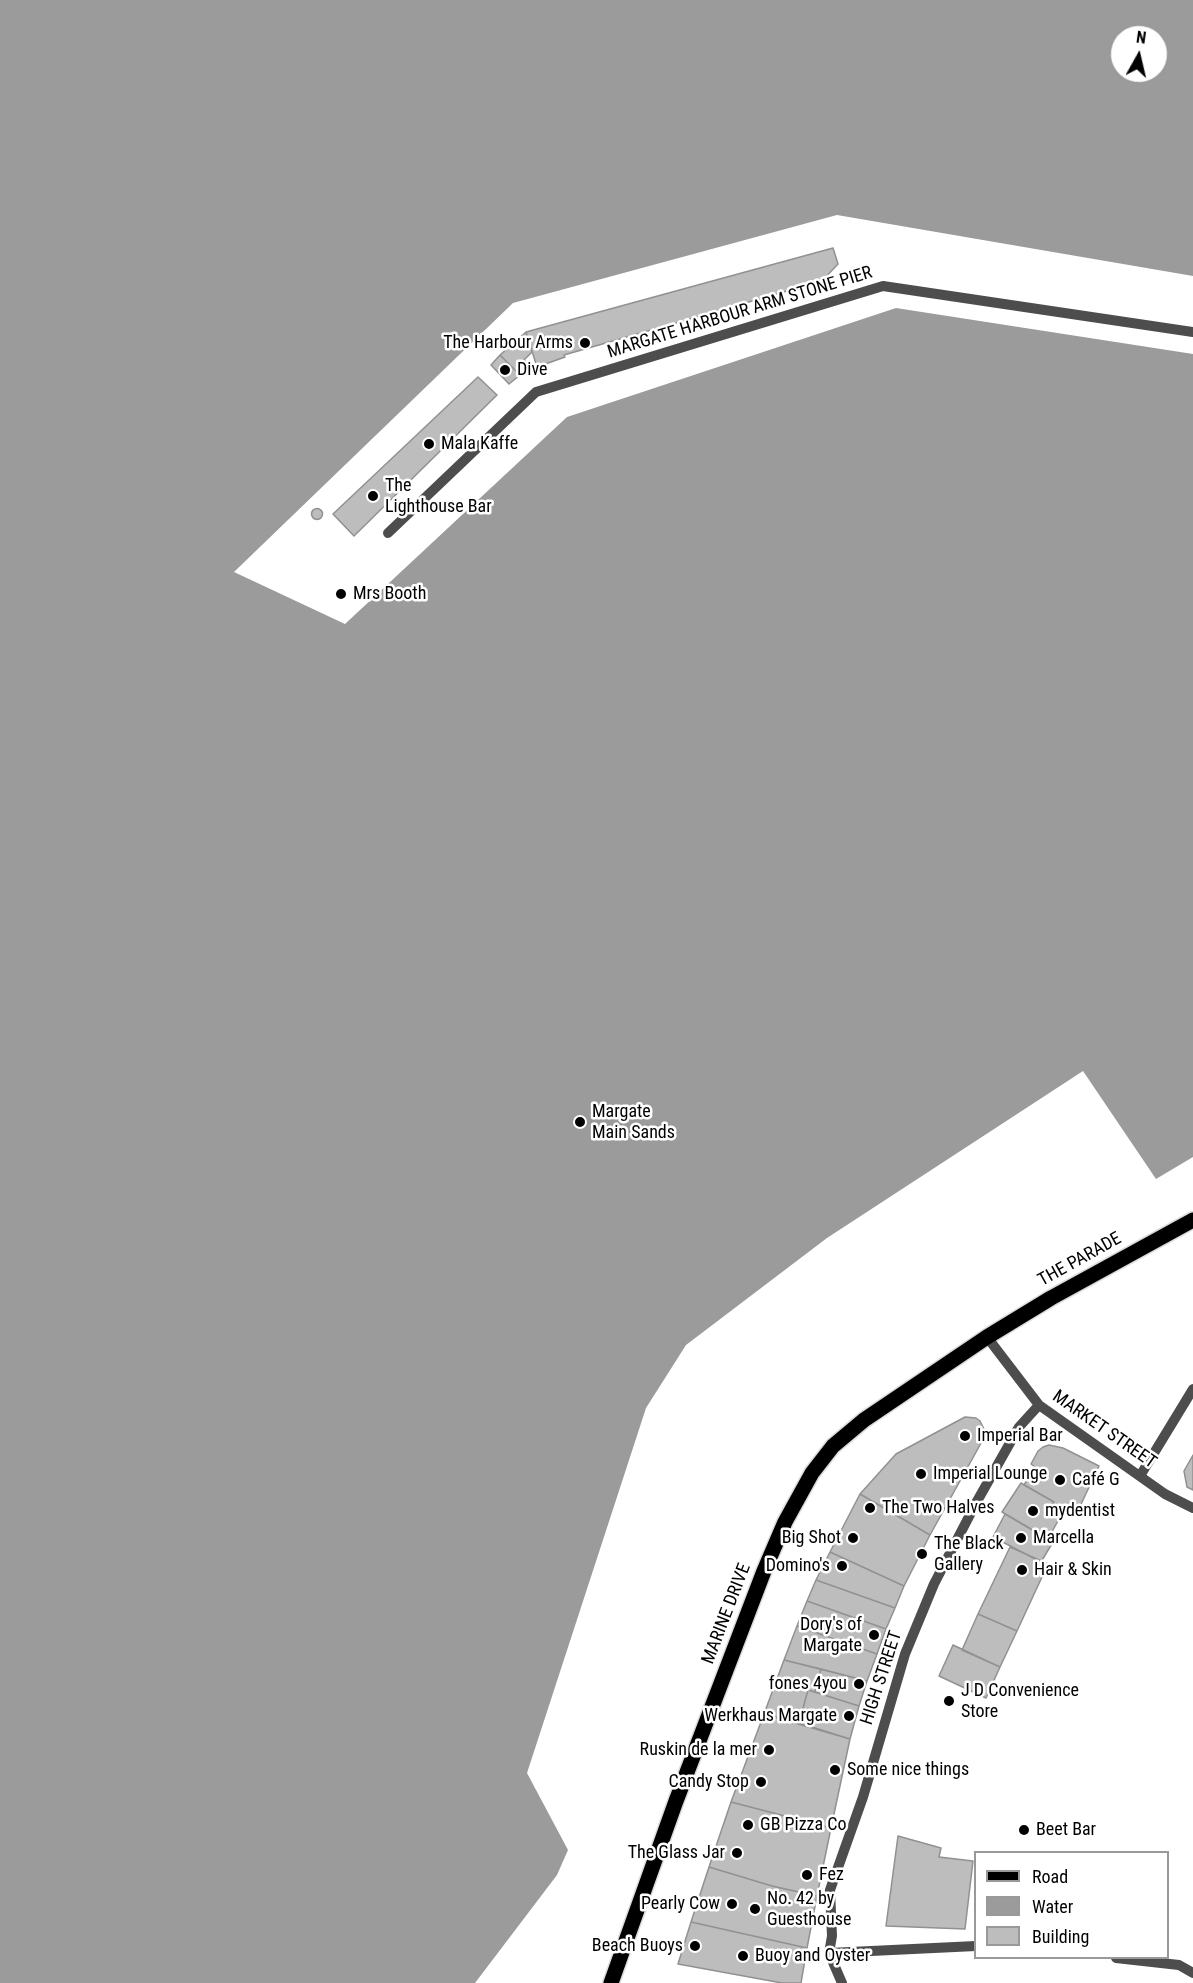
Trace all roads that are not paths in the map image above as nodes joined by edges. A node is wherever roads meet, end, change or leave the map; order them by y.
1 (1193, 332) edge
2 (388, 533) dead end
3 (1193, 1220) edge
4 (987, 1337) junction
5 (1193, 1389) edge
6 (1038, 1405) junction
7 (1140, 1476) junction
8 (1193, 1508) edge
9 (974, 1947) edge
10 (829, 1953) junction
11 (1125, 1959) edge
12 (1193, 1973) edge
13 (611, 1983) edge
14 (842, 1983) edge

1 - 2 street, MARGATE HARBOUR ARM STONE PIER
3 - 4 main road, THE PARADE
4 - 6 street, MARKET STREET
4 - 13 main road, MARINE DRIVE
5 - 7 street
6 - 7 street, MARKET STREET
6 - 10 street, HIGH STREET
7 - 8 street, MARKET STREET
9 - 10 street
10 - 14 street, HIGH STREET
11 - 12 street

